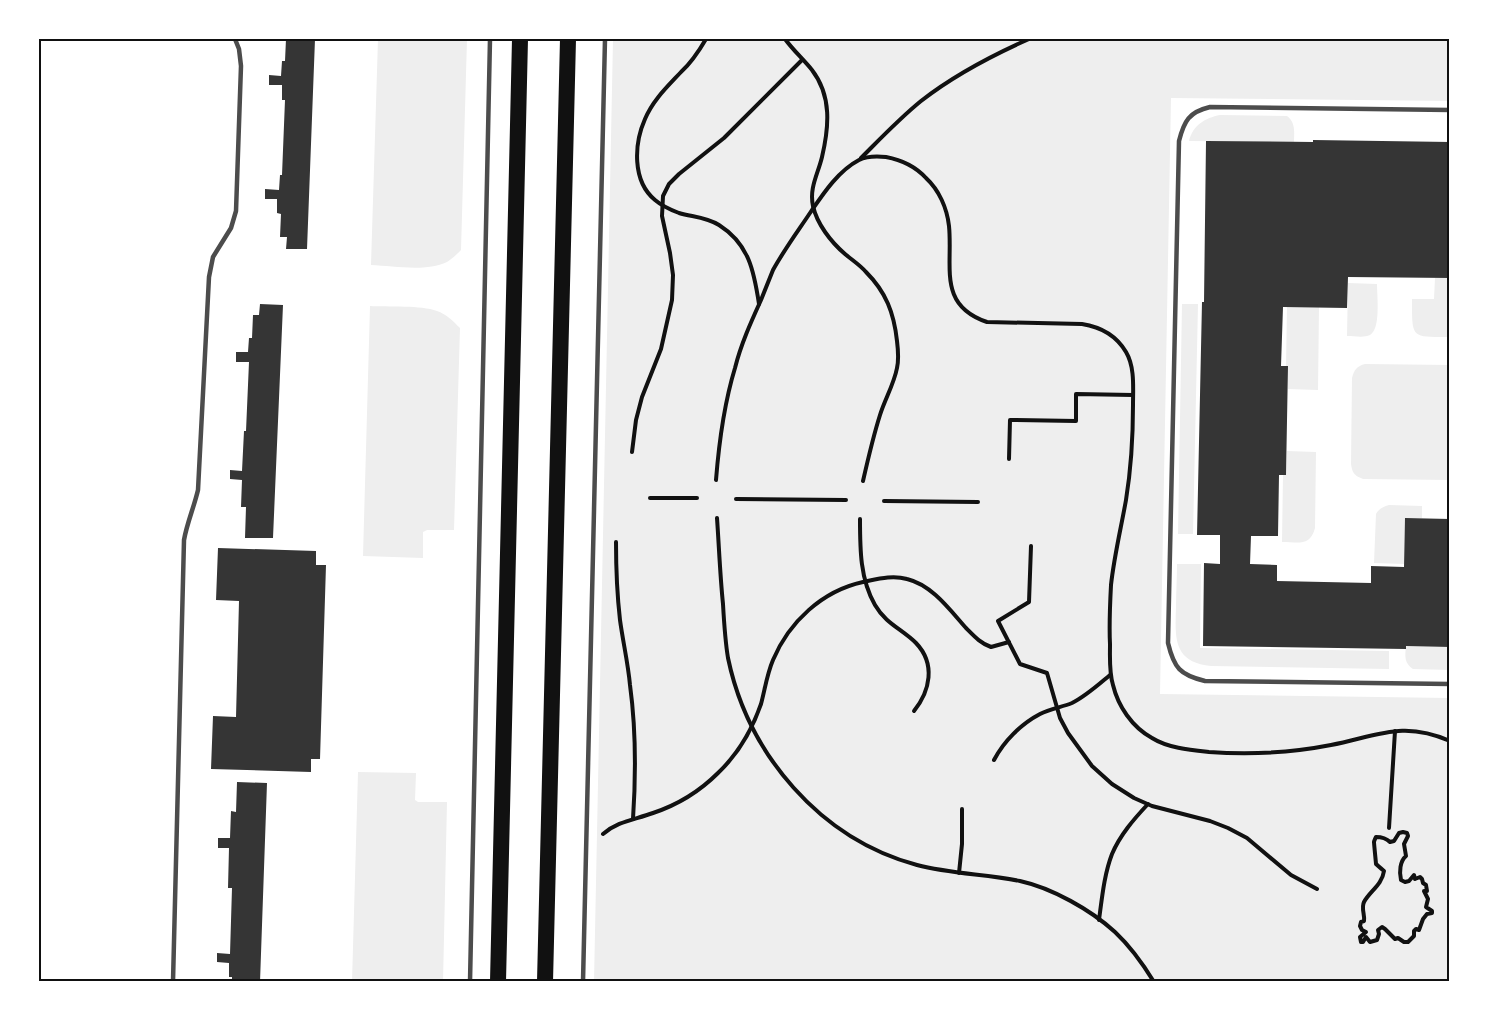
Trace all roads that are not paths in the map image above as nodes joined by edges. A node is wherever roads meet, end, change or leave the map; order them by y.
1 (235, 39) edge
2 (490, 39) edge
3 (520, 39) edge
4 (568, 39) edge
5 (606, 39) edge
6 (1450, 110) edge
7 (1450, 684) edge
8 (173, 982) edge
9 (470, 982) edge
10 (498, 982) edge
11 (545, 982) edge
12 (583, 982) edge

1 - 8 lane
2 - 9 lane
3 - 10 highway
4 - 11 highway
5 - 12 lane
6 - 7 lane

